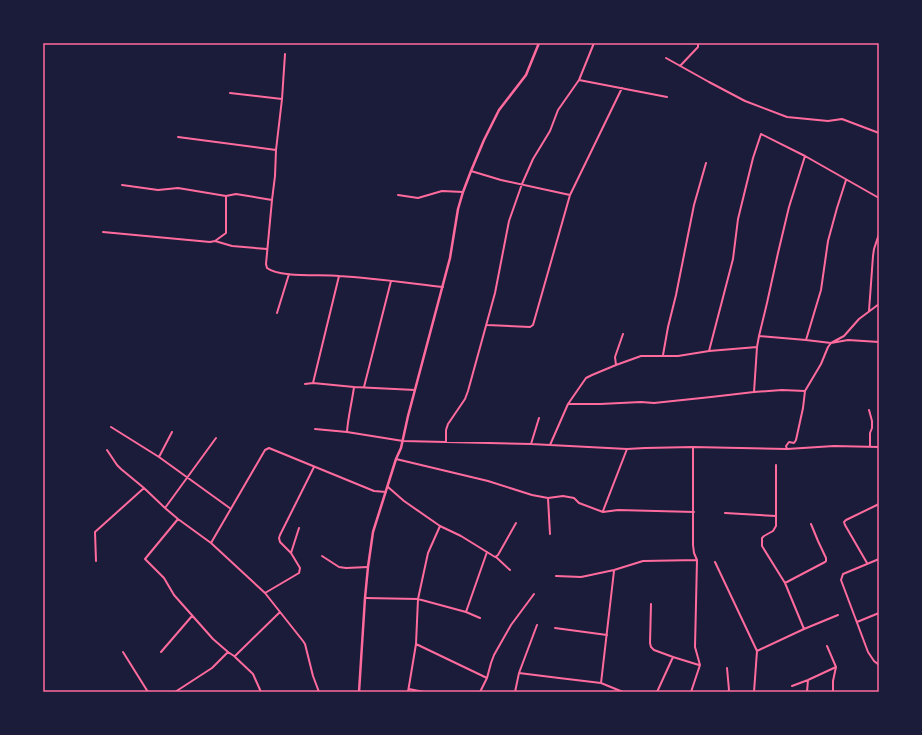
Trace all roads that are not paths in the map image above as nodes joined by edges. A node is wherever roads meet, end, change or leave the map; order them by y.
1 (539, 43) edge
2 (594, 43) edge
3 (698, 43) edge
4 (285, 54) dead end
5 (666, 58) dead end
6 (680, 66) junction
7 (579, 80) junction
8 (622, 88) junction
9 (230, 94) dead end
10 (667, 97) dead end
11 (282, 99) junction
12 (879, 133) edge
13 (178, 137) dead end
14 (276, 150) junction
15 (805, 156) junction
16 (706, 163) dead end
17 (471, 171) junction
18 (846, 180) junction
19 (522, 184) junction
20 (122, 185) dead end
21 (463, 192) junction
22 (398, 195) dead end
23 (570, 195) junction
24 (226, 196) junction
25 (879, 198) edge
26 (272, 200) junction
27 (103, 232) dead end
28 (879, 234) edge
29 (215, 241) junction
30 (268, 250) junction
31 (289, 274) junction
32 (339, 276) junction
33 (391, 281) junction
34 (443, 287) junction
35 (879, 304) edge
36 (869, 311) junction
37 (277, 313) dead end
38 (486, 325) junction
39 (623, 334) dead end
40 (759, 336) junction
41 (806, 340) junction
42 (879, 342) edge
43 (831, 343) junction
44 (757, 347) junction
45 (709, 351) junction
46 (663, 356) junction
47 (616, 365) junction
48 (313, 383) junction
49 (305, 384) dead end
50 (354, 387) junction
51 (364, 387) junction
52 (415, 390) junction
53 (805, 391) junction
54 (754, 392) junction
55 (568, 404) junction
56 (869, 410) dead end
57 (539, 418) dead end
58 (111, 427) dead end
59 (315, 429) dead end
60 (172, 432) dead end
61 (347, 432) junction
62 (216, 438) dead end
63 (403, 441) junction
64 (446, 442) junction
65 (531, 444) junction
66 (550, 446) junction
67 (870, 446) junction
68 (693, 447) junction
69 (879, 447) edge
70 (627, 449) junction
71 (787, 449) junction
72 (107, 450) dead end
73 (158, 457) junction
74 (396, 459) junction
75 (776, 465) dead end
76 (314, 467) junction
77 (187, 478) junction
78 (388, 487) junction
79 (144, 488) junction
80 (386, 492) junction
81 (548, 498) junction
82 (879, 504) edge
83 (165, 508) junction
84 (231, 509) junction
85 (603, 512) junction
86 (694, 512) junction
87 (725, 512) dead end
88 (776, 516) junction
89 (178, 519) junction
90 (516, 523) dead end
91 (812, 524) dead end
92 (440, 526) junction
93 (299, 528) dead end
94 (550, 534) dead end
95 (211, 543) junction
96 (488, 552) junction
97 (291, 553) junction
98 (322, 556) dead end
99 (496, 557) junction
100 (879, 559) edge
101 (96, 560) dead end
102 (697, 560) junction
103 (715, 562) dead end
104 (868, 564) junction
105 (368, 567) junction
106 (510, 570) dead end
107 (614, 570) junction
108 (556, 576) dead end
109 (785, 583) junction
110 (265, 593) junction
111 (534, 594) dead end
112 (365, 598) junction
113 (418, 599) junction
114 (651, 604) dead end
115 (280, 612) junction
116 (466, 612) junction
117 (879, 613) edge
118 (838, 615) dead end
119 (192, 616) junction
120 (480, 618) dead end
121 (857, 622) junction
122 (536, 625) dead end
123 (555, 628) dead end
124 (804, 629) junction
125 (606, 635) junction
126 (416, 644) junction
127 (827, 646) dead end
128 (757, 651) junction
129 (123, 652) dead end
130 (161, 652) dead end
131 (228, 652) junction
132 (234, 656) junction
133 (673, 657) junction
134 (700, 665) junction
135 (879, 665) edge
136 (836, 667) junction
137 (727, 668) dead end
138 (519, 673) junction
139 (487, 678) junction
140 (808, 680) junction
141 (601, 683) junction
142 (792, 686) dead end
143 (408, 691) edge
144 (148, 692) edge
145 (175, 692) edge
146 (261, 692) edge
147 (319, 692) edge
148 (358, 692) edge
149 (424, 692) edge
150 (480, 692) edge
151 (515, 692) edge
152 (624, 692) edge
153 (657, 692) edge
154 (691, 692) edge
155 (728, 692) edge
156 (754, 692) edge
157 (807, 692) edge
158 (833, 692) edge

1 - 17 street
2 - 7 street
3 - 6 street
4 - 11 street
5 - 6 street
6 - 12 street
7 - 8 street
7 - 19 street
8 - 10 street
8 - 23 street
9 - 11 street
11 - 14 street
13 - 14 street
14 - 26 street
15 - 18 street
15 - 40 street
15 - 45 street
16 - 46 street
17 - 19 street
17 - 21 street
18 - 25 street
18 - 41 street
19 - 23 street
19 - 38 street
20 - 24 street
21 - 22 street
21 - 34 street
23 - 38 street
24 - 26 street
24 - 29 street
26 - 30 street
27 - 29 street
28 - 36 street
29 - 30 street
30 - 31 street
31 - 32 street
31 - 37 street
32 - 33 street
32 - 48 street
33 - 34 street
33 - 51 street
34 - 52 street
35 - 36 street
36 - 43 street
38 - 64 street
39 - 47 street
40 - 41 street
40 - 44 street
41 - 43 street
42 - 43 street
43 - 53 street
44 - 45 street
44 - 54 street
45 - 46 street
46 - 47 street
47 - 55 street
48 - 49 street
48 - 50 street
50 - 51 street
50 - 61 street
51 - 52 street
52 - 63 street
53 - 54 street
53 - 71 street
54 - 55 street
55 - 66 street
56 - 67 street
57 - 65 street
58 - 73 street
59 - 61 street
60 - 73 street
61 - 63 street
62 - 77 street
63 - 64 street
63 - 74 street
64 - 65 street
65 - 66 street
66 - 70 street
67 - 69 street
67 - 71 street
68 - 70 street
68 - 71 street
68 - 86 street
70 - 85 street
72 - 79 street
73 - 77 street
74 - 78 street
74 - 81 street
75 - 88 street
76 - 80 street
76 - 84 street
76 - 97 street
77 - 83 street
77 - 84 street
78 - 80 street
78 - 92 street
79 - 83 street
79 - 101 street
80 - 105 street
81 - 85 street
81 - 94 street
82 - 104 street
83 - 89 street
84 - 95 street
85 - 86 street
86 - 102 street
87 - 88 street
88 - 109 street
89 - 95 street
89 - 119 street
90 - 99 street
91 - 109 street
92 - 96 street
92 - 113 street
93 - 97 street
95 - 110 street
96 - 99 street
96 - 116 street
97 - 110 street
98 - 105 street
99 - 106 street
100 - 104 street
102 - 107 street
102 - 134 street
103 - 128 street
104 - 121 street
105 - 112 street
107 - 108 street
107 - 125 street
109 - 124 street
110 - 115 street
111 - 139 street
112 - 113 street
112 - 148 street
113 - 116 street
113 - 126 street
114 - 133 street
115 - 132 street
115 - 147 street
116 - 120 street
117 - 121 street
118 - 124 street
119 - 130 street
119 - 131 street
121 - 135 street
122 - 138 street
123 - 125 street
124 - 128 street
125 - 141 street
126 - 139 street
126 - 143 street
127 - 136 street
128 - 156 street
129 - 144 street
131 - 132 street
131 - 145 street
132 - 146 street
133 - 134 street
133 - 153 street
134 - 154 street
136 - 140 street
136 - 158 street
137 - 155 street
138 - 141 street
138 - 151 street
139 - 150 street
140 - 142 street
140 - 157 street
141 - 152 street
143 - 149 street

